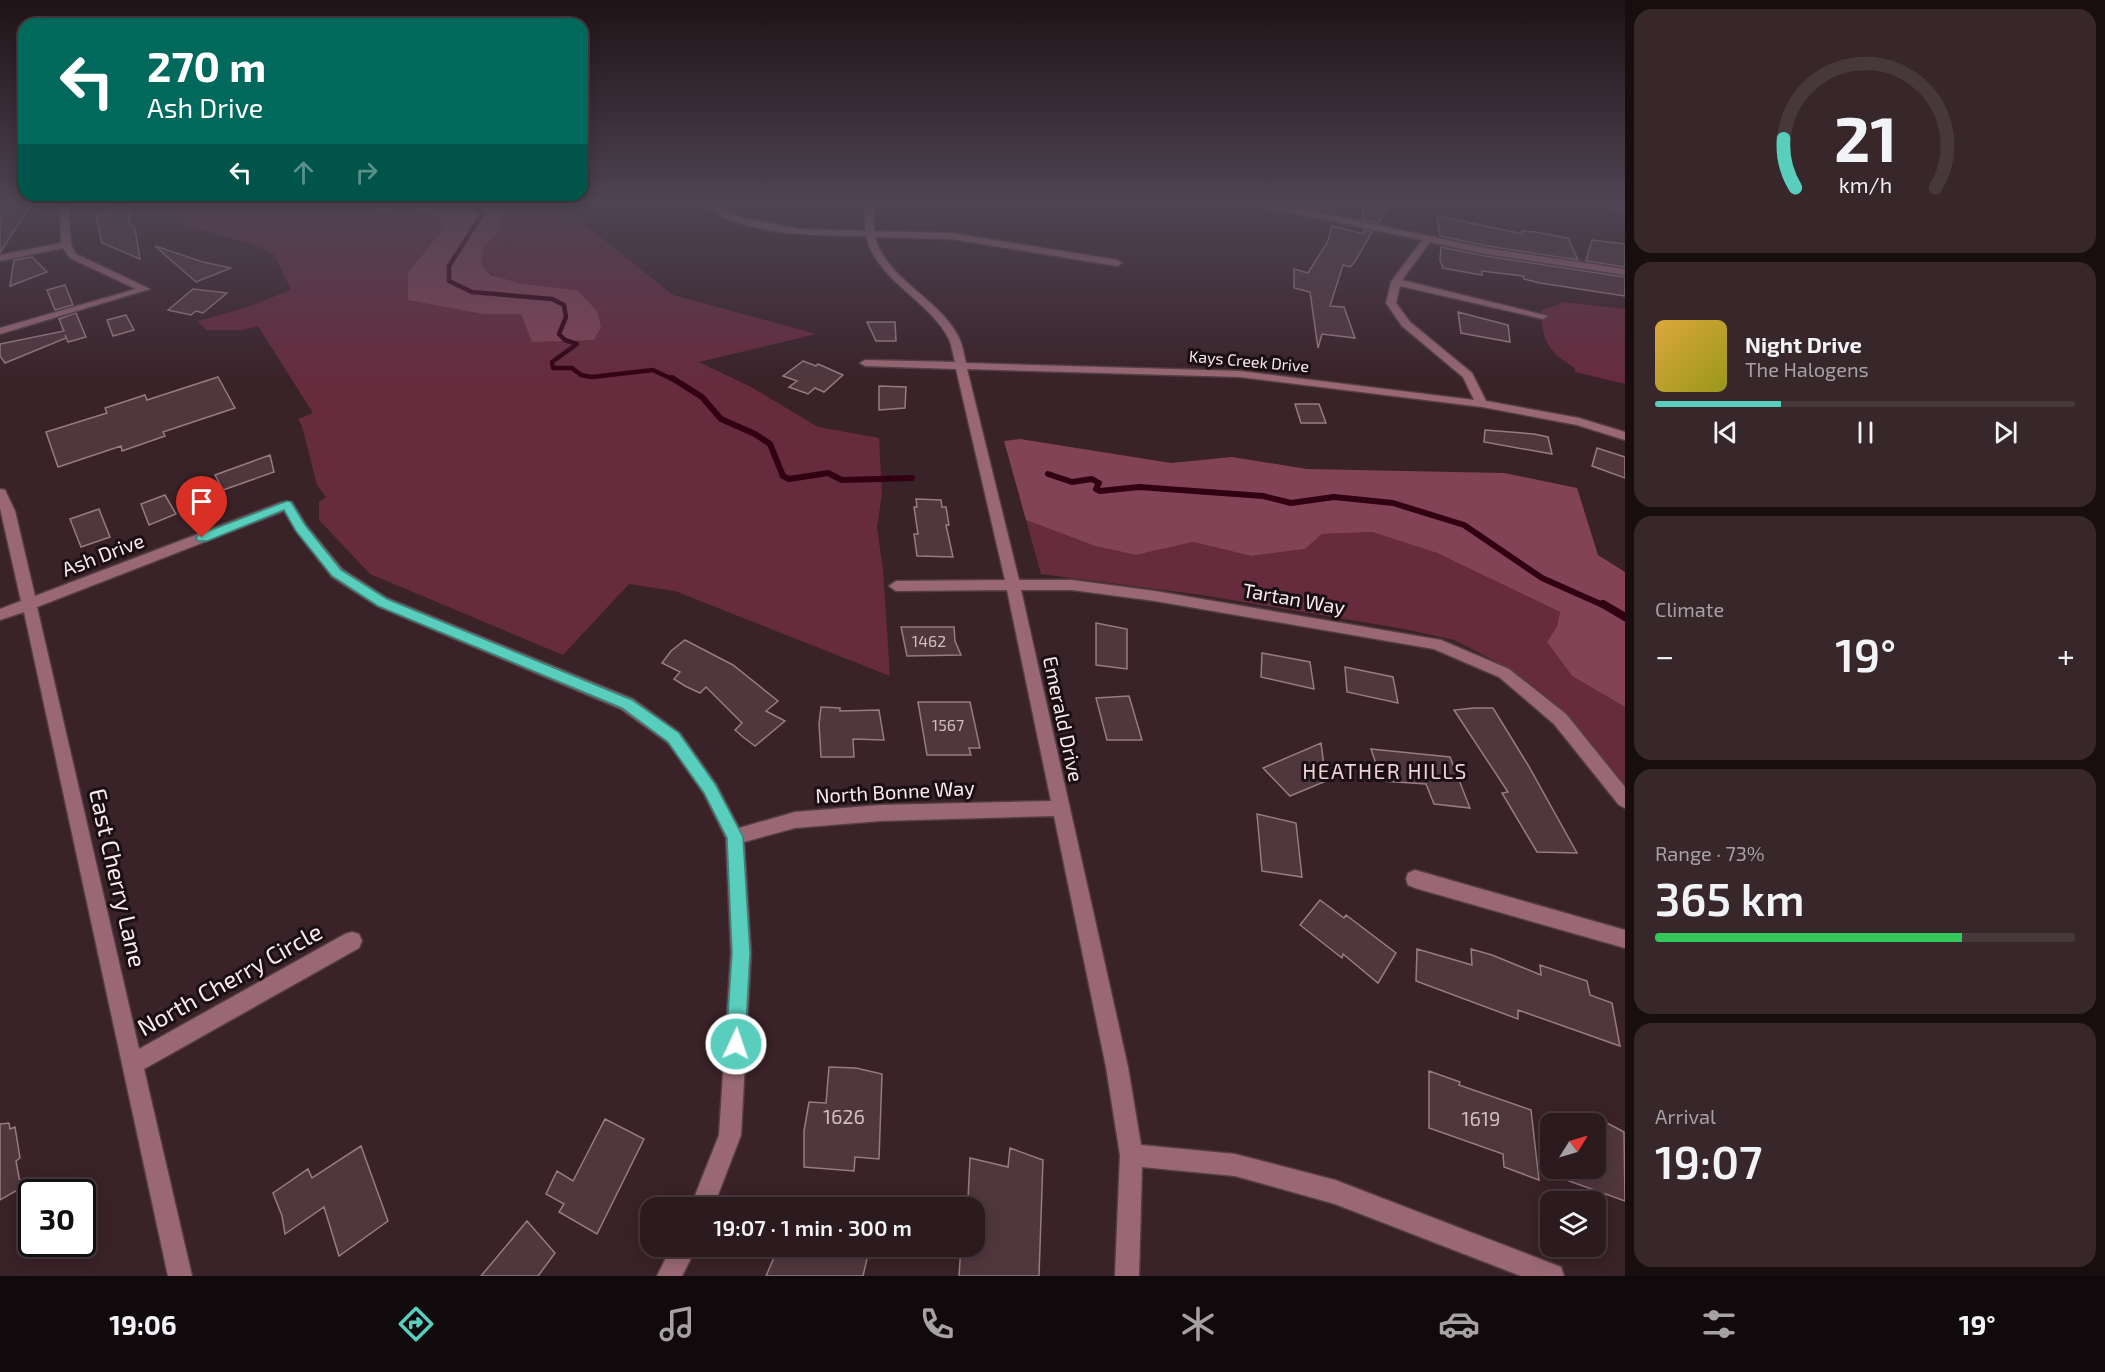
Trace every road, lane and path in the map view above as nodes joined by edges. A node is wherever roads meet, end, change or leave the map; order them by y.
1 (89, 264) edge
2 (883, 264) edge
3 (1409, 264) edge
4 (1572, 264) edge
5 (1625, 272) edge
6 (1396, 282) junction
7 (1544, 316) dead end
8 (0, 331) edge
9 (865, 363) dead end
10 (961, 366) junction
11 (1482, 404) junction
12 (1625, 436) edge
13 (0, 493) edge
14 (896, 586) dead end
15 (1013, 586) junction
16 (29, 604) junction
17 (0, 615) edge
18 (1625, 800) edge
19 (1060, 808) junction
20 (735, 837) junction
21 (1415, 879) dead end
22 (1625, 939) edge
23 (352, 941) dead end
24 (133, 1064) junction
25 (1131, 1155) junction
26 (705, 1197) edge
27 (679, 1257) edge
28 (180, 1276) edge
29 (669, 1276) edge
30 (1127, 1276) edge
31 (1552, 1276) edge

1 - 8 street
2 - 10 street, Emerald Drive
3 - 6 street
4 - 5 street
6 - 7 street
6 - 11 street
9 - 10 street, Kays Creek Drive
10 - 11 street, Kays Creek Drive
10 - 15 street, Emerald Drive
11 - 12 street, Kays Creek Drive
13 - 16 street, East Cherry Lane
14 - 15 street, Tartan Way
15 - 18 street, Tartan Way
15 - 19 street, Emerald Drive
16 - 17 street, Ash Drive
16 - 20 street, Ash Drive
16 - 24 street, East Cherry Lane
19 - 20 street, North Bonne Way
19 - 25 street, Emerald Drive
20 - 26 street
21 - 22 street
23 - 24 street, North Cherry Circle
24 - 28 street, East Cherry Lane
25 - 30 street, Emerald Drive
25 - 31 street
27 - 29 street

